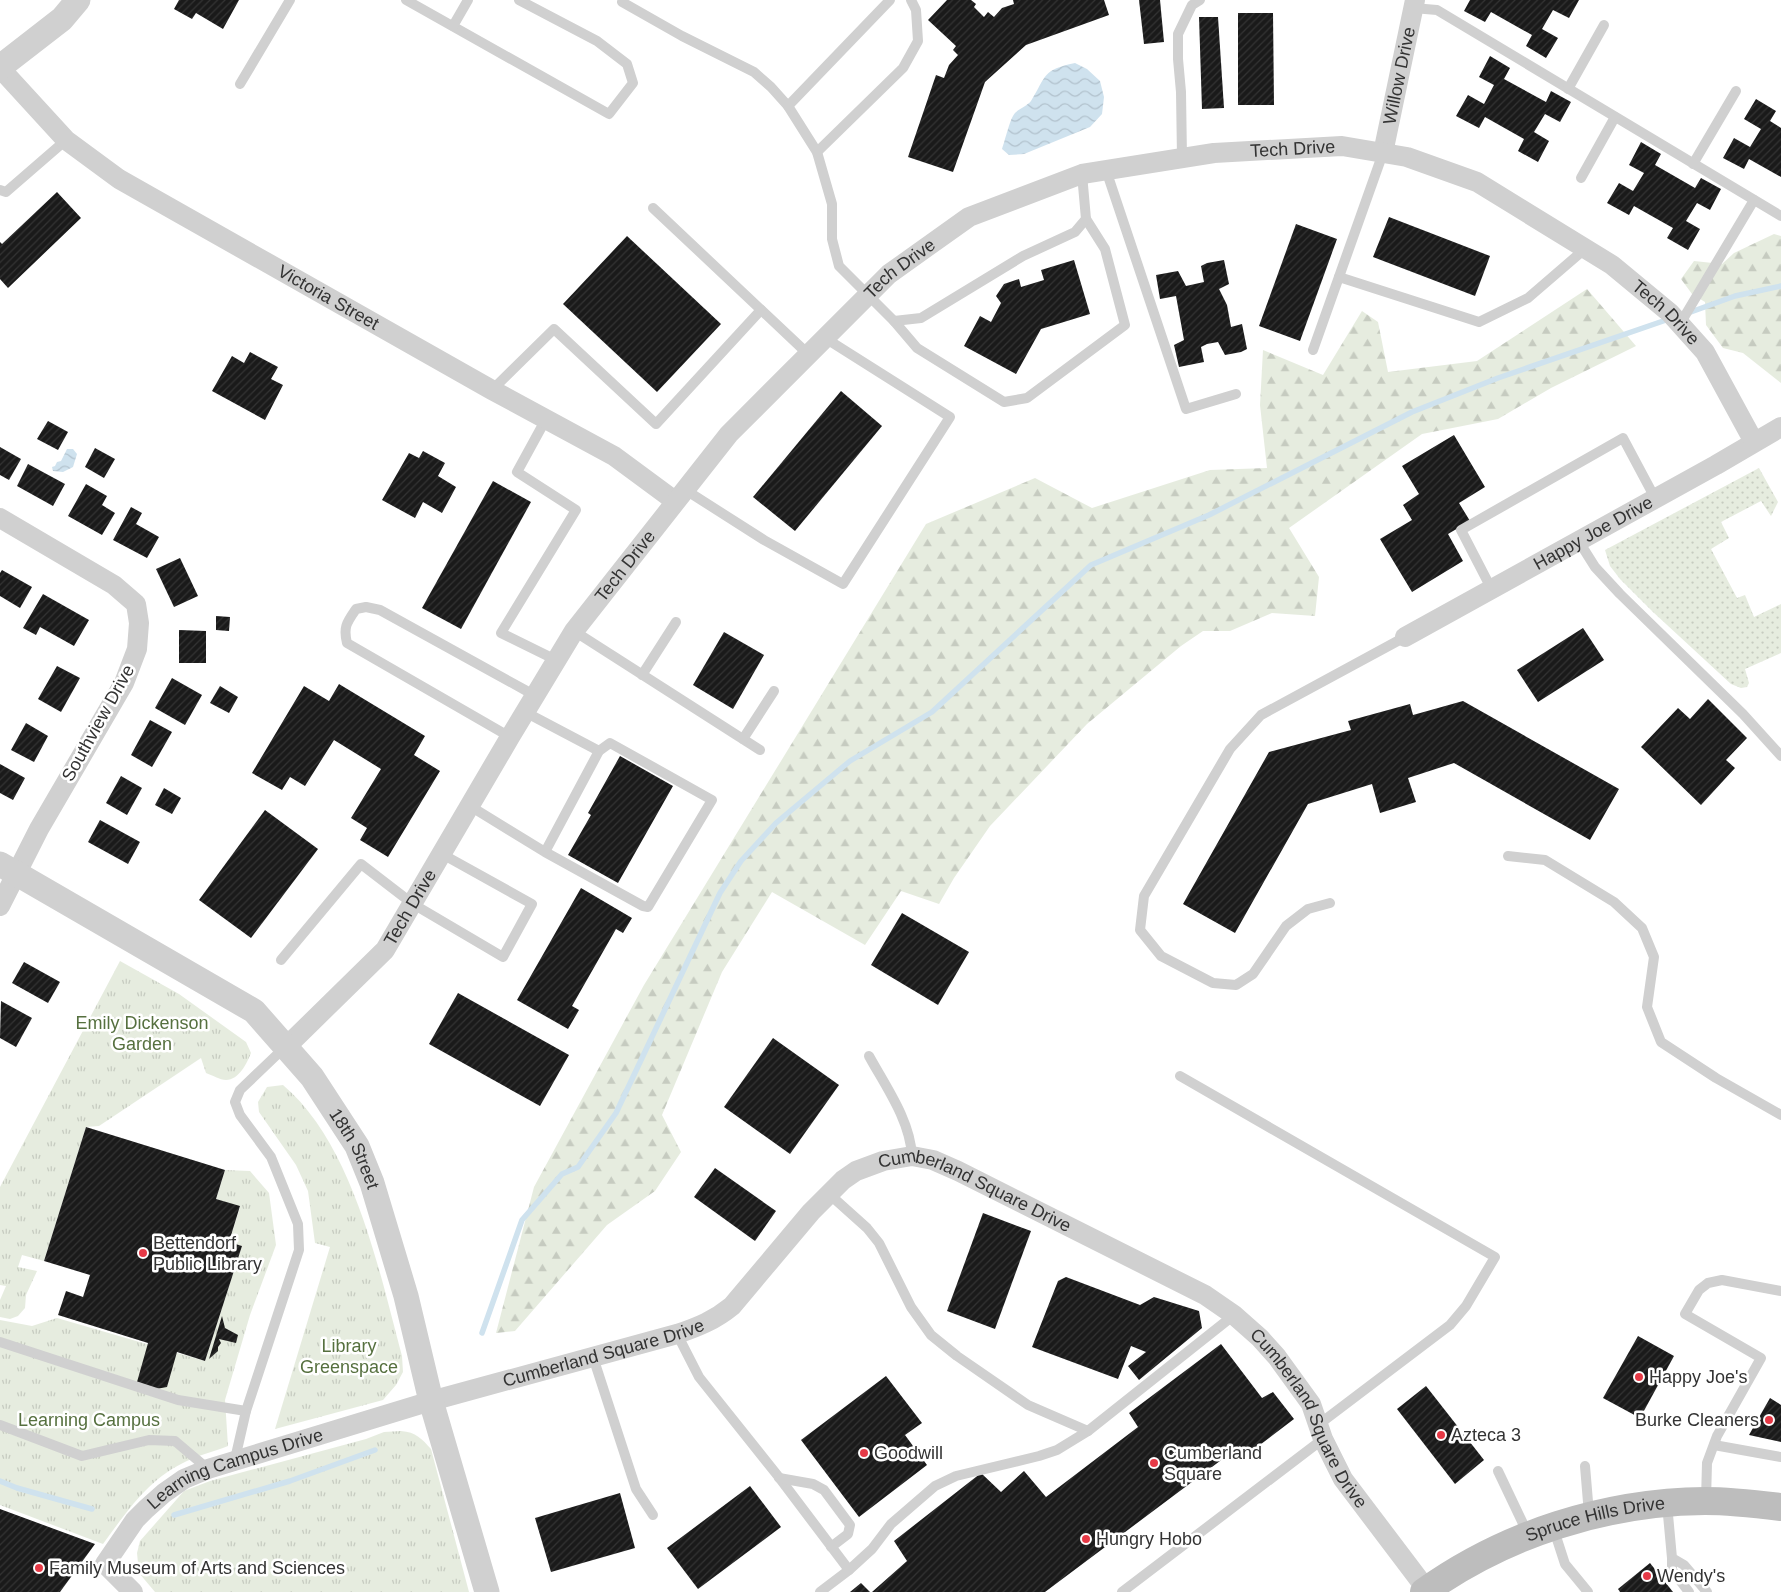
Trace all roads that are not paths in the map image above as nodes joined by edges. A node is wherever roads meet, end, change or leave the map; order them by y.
1 (78, 0) edge
2 (290, 0) edge
3 (406, 0) edge
4 (468, 0) edge
5 (519, 0) edge
6 (890, 0) edge
7 (911, 0) edge
8 (1200, 0) edge
9 (621, 1) edge
10 (1414, 4) edge
11 (1604, 25) dead end
12 (453, 26) junction
13 (0, 68) edge
14 (240, 84) dead end
15 (1568, 89) junction
16 (1736, 91) dead end
17 (788, 106) junction
18 (1615, 117) junction
19 (66, 140) junction
20 (817, 152) junction
21 (1384, 153) junction
22 (1182, 158) junction
23 (1693, 164) junction
24 (1106, 170) junction
25 (1082, 174) junction
26 (1580, 178) dead end
27 (0, 190) edge
28 (1754, 200) junction
29 (653, 208) dead end
30 (1781, 216) edge
31 (1086, 219) junction
32 (1586, 248) junction
33 (1339, 277) junction
34 (867, 296) junction
35 (761, 310) junction
36 (894, 321) junction
37 (1680, 324) junction
38 (825, 338) junction
39 (1313, 350) dead end
40 (808, 354) junction
41 (492, 390) junction
42 (1236, 394) dead end
43 (546, 419) junction
44 (1781, 427) edge
45 (1754, 442) junction
46 (679, 495) junction
47 (1655, 498) junction
48 (0, 518) edge
49 (1578, 540) junction
50 (1491, 588) junction
51 (676, 622) dead end
52 (574, 632) junction
53 (1404, 637) joint
54 (556, 660) junction
55 (642, 675) junction
56 (774, 692) dead end
57 (530, 704) junction
58 (510, 737) junction
59 (743, 739) junction
60 (760, 750) dead end
61 (599, 751) junction
62 (1781, 756) edge
63 (470, 806) junction
64 (545, 852) junction
65 (442, 854) junction
66 (1508, 856) dead end
67 (8, 869) edge
68 (1330, 903) dead end
69 (413, 904) junction
70 (0, 906) edge
71 (281, 960) dead end
72 (286, 1047) junction
73 (868, 1056) dead end
74 (1180, 1076) dead end
75 (1781, 1115) edge
76 (912, 1156) junction
77 (828, 1194) junction
78 (1781, 1291) edge
79 (1234, 1315) junction
80 (678, 1334) junction
81 (0, 1342) edge
82 (593, 1357) junction
83 (431, 1401) junction
84 (246, 1410) junction
85 (0, 1425) edge
86 (1088, 1431) junction
87 (1320, 1432) junction
88 (1714, 1446) junction
89 (1781, 1458) edge
90 (235, 1460) junction
91 (1585, 1466) dead end
92 (208, 1469) junction
93 (1498, 1471) dead end
94 (779, 1478) junction
95 (1706, 1501) junction
96 (1668, 1504) junction
97 (1781, 1507) edge
98 (653, 1515) dead end
99 (1589, 1515) junction
100 (1541, 1531) junction
101 (832, 1547) junction
102 (1672, 1558) junction
103 (849, 1570) junction
104 (1427, 1591) edge
105 (133, 1592) edge
106 (487, 1592) edge
107 (820, 1592) edge
108 (1122, 1592) edge
109 (1588, 1592) edge
110 (1690, 1592) edge
111 (1707, 1592) edge

1 - 13 street
2 - 14 lane
3 - 12 lane
4 - 12 lane
5 - 12 lane
6 - 17 lane
7 - 20 lane
8 - 22 lane
9 - 17 lane
10 - 15 lane
10 - 21 street, Willow Drive
11 - 15 lane
13 - 19 street, Victoria Street
15 - 18 lane
16 - 23 lane
17 - 20 lane
18 - 23 lane
18 - 26 lane
19 - 27 lane
19 - 41 street, Victoria Street
20 - 34 lane
21 - 22 street, Tech Drive
21 - 32 street, Tech Drive
21 - 33 lane
22 - 24 street, Tech Drive
23 - 28 lane
24 - 25 street, Tech Drive
24 - 42 lane
25 - 31 lane
25 - 34 street, Tech Drive
28 - 30 lane
28 - 37 lane
29 - 35 lane
31 - 36 lane
31 - 36 lane
32 - 33 lane
32 - 37 street, Tech Drive
33 - 39 lane
34 - 36 lane
34 - 38 street, Tech Drive
35 - 40 lane
35 - 41 lane
37 - 45 street, Tech Drive
38 - 40 street, Tech Drive
38 - 46 lane
40 - 46 street, Tech Drive
41 - 43 street, Victoria Street
43 - 46 street, Victoria Street
43 - 54 lane
44 - 45 street, Happy Joe Drive
45 - 47 street, Happy Joe Drive
46 - 52 street, Tech Drive
47 - 49 street, Happy Joe Drive
47 - 50 lane
48 - 67 street, Southview Drive
49 - 50 street, Happy Joe Drive
49 - 62 lane
50 - 53 street, Happy Joe Drive
51 - 55 lane
52 - 54 street, Tech Drive
52 - 55 lane
53 - 68 lane
54 - 57 street, Tech Drive
55 - 59 lane
56 - 59 lane
57 - 58 street, Tech Drive
57 - 58 lane
57 - 61 lane
58 - 63 street, Tech Drive
59 - 60 lane
61 - 64 lane
61 - 64 lane
63 - 64 lane
63 - 65 street, Tech Drive
65 - 69 street, Tech Drive
65 - 69 lane
66 - 75 lane
67 - 70 street, Southview Drive
67 - 72 street, 18th Street
69 - 71 lane
69 - 72 street, Tech Drive
72 - 83 street, 18th Street
72 - 84 lane
73 - 76 lane
74 - 87 lane
76 - 77 street, Cumberland Square Drive
76 - 79 street, Cumberland Square Drive
77 - 80 street, Cumberland Square Drive
77 - 86 lane
78 - 88 lane
79 - 86 lane
79 - 87 street, Cumberland Square Drive
80 - 82 street, Cumberland Square Drive
80 - 94 lane
81 - 84 lane
82 - 83 street, Cumberland Square Drive
82 - 98 lane
83 - 90 street, Learning Campus Drive
83 - 106 street, 18th Street
84 - 90 lane
85 - 92 lane
86 - 103 lane
87 - 104 street, Cumberland Square Drive
87 - 108 lane
88 - 89 lane
88 - 95 lane
90 - 92 street, Learning Campus Drive
91 - 99 lane
92 - 105 street, Learning Campus Drive
93 - 100 lane
94 - 101 lane
94 - 101 lane
95 - 96 main road, Spruce Hills Drive
95 - 97 main road, Spruce Hills Drive
96 - 99 main road, Spruce Hills Drive
96 - 102 lane
99 - 100 main road, Spruce Hills Drive
100 - 104 main road, Spruce Hills Drive
100 - 109 lane
101 - 103 lane
102 - 110 lane
102 - 111 lane
103 - 107 lane

